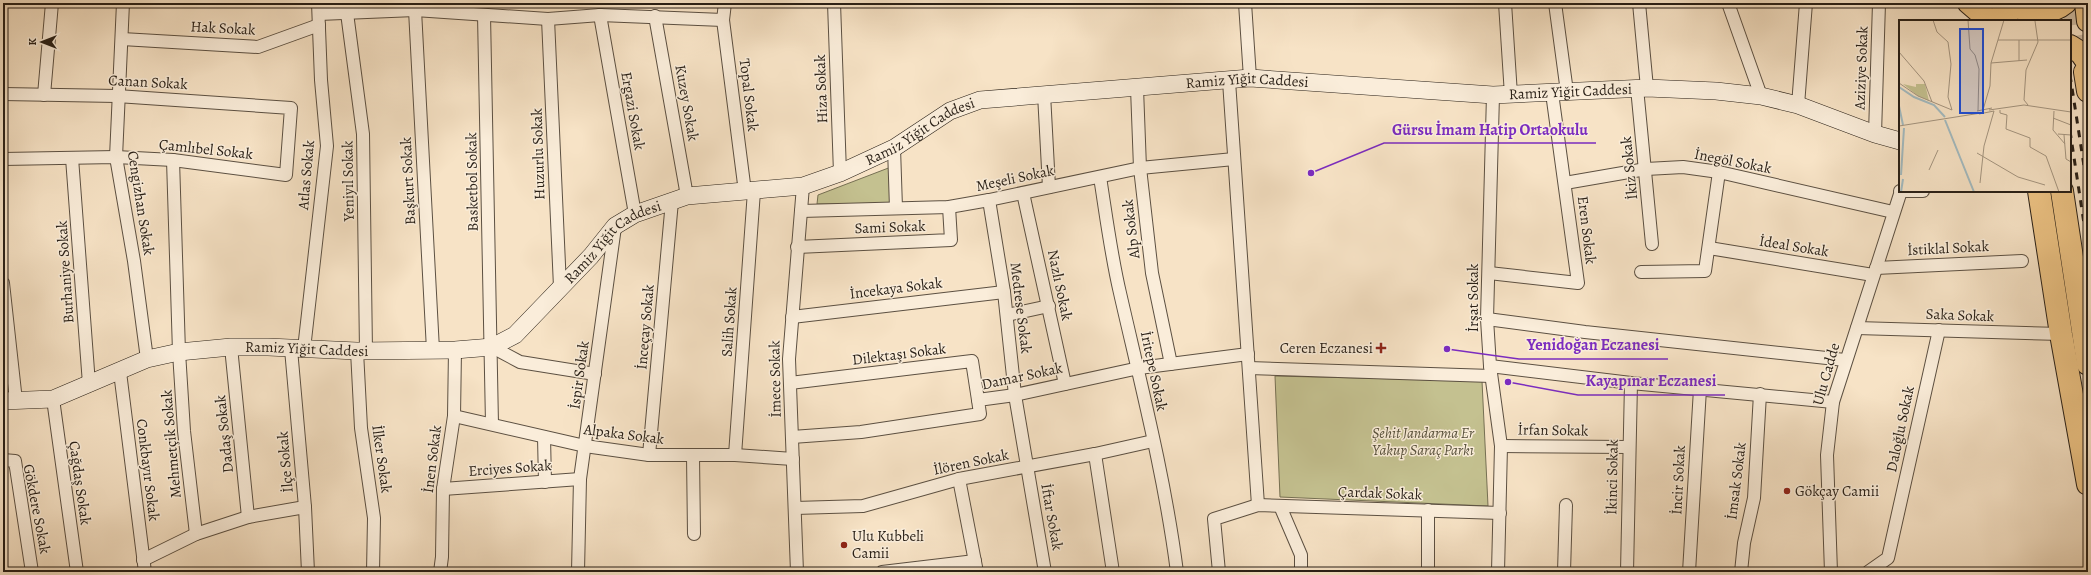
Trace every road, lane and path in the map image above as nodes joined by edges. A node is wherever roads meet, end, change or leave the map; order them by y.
1 (52, 3) edge
2 (123, 3) edge
3 (725, 3) edge
4 (834, 3) edge
5 (1245, 3) edge
6 (1505, 3) edge
7 (1555, 3) edge
8 (1638, 3) edge
9 (1728, 3) edge
10 (1806, 3) edge
11 (1879, 3) edge
12 (1969, 3) edge
13 (2002, 3) edge
14 (2013, 3) edge
15 (2064, 3) edge
16 (2086, 3) edge
17 (368, 7) edge
18 (415, 10) junction
19 (347, 13) junction
20 (319, 14) edge
21 (484, 15) junction
22 (600, 15) junction
23 (655, 16) junction
24 (548, 19) junction
25 (724, 20) junction
26 (1989, 20) edge
27 (2007, 20) edge
28 (2088, 21) edge
29 (122, 38) junction
30 (2071, 47) edge
31 (2087, 75) edge
32 (1250, 78) junction
33 (1229, 81) junction
34 (1136, 88) junction
35 (1642, 88) junction
36 (1559, 93) junction
37 (3, 94) edge
38 (1044, 94) junction
39 (44, 95) junction
40 (1493, 95) junction
41 (1511, 95) junction
42 (117, 96) junction
43 (1761, 96) junction
44 (1798, 105) junction
45 (1875, 134) junction
46 (1899, 141) edge
47 (894, 148) junction
48 (116, 157) junction
49 (72, 158) junction
50 (3, 159) edge
51 (1234, 159) junction
52 (173, 160) junction
53 (1140, 168) junction
54 (1646, 169) junction
55 (1719, 172) junction
56 (840, 173) junction
57 (286, 175) joint
58 (1100, 177) junction
59 (1565, 183) junction
60 (803, 186) junction
61 (1049, 187) junction
62 (750, 191) junction
63 (1900, 192) edge
64 (2039, 192) edge
65 (2062, 192) edge
66 (1023, 193) junction
67 (680, 199) junction
68 (989, 200) junction
69 (949, 207) junction
70 (896, 208) junction
71 (801, 211) junction
72 (1893, 212) junction
73 (635, 214) junction
74 (615, 226) junction
75 (1652, 244) dead end
76 (797, 247) junction
77 (1709, 248) junction
78 (2022, 261) dead end
79 (1641, 272) dead end
80 (1875, 272) junction
81 (1489, 274) junction
82 (3, 283) edge
83 (560, 287) junction
84 (1004, 292) junction
85 (1049, 306) junction
86 (1007, 315) junction
87 (792, 317) junction
88 (1487, 319) junction
89 (1857, 328) junction
90 (1939, 330) junction
91 (2062, 334) junction
92 (231, 347) junction
93 (492, 347) junction
94 (297, 349) junction
95 (433, 350) junction
96 (455, 350) junction
97 (361, 351) junction
98 (179, 352) junction
99 (1248, 354) junction
100 (147, 359) junction
101 (1845, 360) junction
102 (1171, 364) junction
103 (2088, 364) edge
104 (1139, 368) junction
105 (1249, 368) junction
106 (1491, 371) junction
107 (120, 372) junction
108 (595, 374) junction
109 (790, 383) junction
110 (1631, 383) junction
111 (89, 384) junction
112 (1065, 384) junction
113 (1700, 389) junction
114 (1760, 394) junction
115 (1015, 395) junction
116 (53, 399) junction
117 (978, 400) junction
118 (9, 401) edge
119 (1832, 402) junction
120 (454, 416) junction
121 (492, 424) junction
122 (544, 437) junction
123 (792, 437) junction
124 (1153, 441) junction
125 (585, 446) junction
126 (1501, 446) junction
127 (1628, 447) junction
128 (1095, 454) junction
129 (649, 455) junction
130 (735, 455) junction
131 (693, 456) junction
132 (793, 458) junction
133 (3, 460) edge
134 (1026, 467) junction
135 (580, 479) junction
136 (959, 480) junction
137 (545, 482) junction
138 (2088, 484) edge
139 (443, 489) junction
140 (1258, 505) junction
141 (1566, 505) dead end
142 (1280, 506) junction
143 (305, 507) junction
144 (795, 508) junction
145 (1428, 510) junction
146 (1500, 513) junction
147 (248, 517) junction
148 (196, 534) junction
149 (694, 534) dead end
150 (144, 566) edge
151 (976, 566) edge
152 (32, 572) edge
153 (77, 572) edge
154 (308, 572) edge
155 (373, 572) edge
156 (440, 572) edge
157 (578, 572) edge
158 (797, 572) edge
159 (882, 572) edge
160 (1046, 572) edge
161 (1113, 572) edge
162 (1177, 572) edge
163 (1219, 572) edge
164 (1301, 572) edge
165 (1428, 572) edge
166 (1498, 572) edge
167 (1564, 572) edge
168 (1626, 572) edge
169 (1689, 572) edge
170 (1741, 572) edge
171 (1831, 572) edge
172 (1868, 572) edge

1 - 39 street
2 - 29 street, Cengizhan Sokak
3 - 25 street, Topal Sokak
4 - 56 street, Hiza Sokak
5 - 32 street
6 - 41 street
7 - 36 street, Eren Sokak
8 - 35 street, İkiz Sokak
9 - 43 street
10 - 44 street
11 - 45 street, Aziziye Sokak
12 - 26 highway
13 - 27 highway
14 - 15 highway
16 - 28 highway
17 - 18 street, Hak Sokak
17 - 19 street, Hak Sokak
18 - 21 street, Hak Sokak
18 - 95 street, Başkurt Sokak
19 - 20 street, Hak Sokak
19 - 97 street, Yeniyıl Sokak
20 - 29 street, Hak Sokak
20 - 94 street, Atlas Sokak
21 - 24 street, Hak Sokak
21 - 93 street, Basketbol Sokak
22 - 23 street, Hak Sokak
22 - 24 street, Hak Sokak
22 - 73 street, Ergazi Sokak
23 - 25 street, Hak Sokak
23 - 67 street, Kuzey Sokak
24 - 83 street, Huzurlu Sokak
25 - 62 street, Topal Sokak
29 - 42 street, Cengizhan Sokak
30 - 31 highway
32 - 33 main road, Ramiz Yiğit Caddesi
32 - 40 main road, Ramiz Yiğit Caddesi
33 - 34 main road, Ramiz Yiğit Caddesi
33 - 51 street
34 - 38 main road, Ramiz Yiğit Caddesi
34 - 53 street, Alp Sokak
35 - 36 main road, Ramiz Yiğit Caddesi
35 - 43 main road, Ramiz Yiğit Caddesi
35 - 54 street, İkiz Sokak
36 - 41 main road, Ramiz Yiğit Caddesi
36 - 59 street, Eren Sokak
37 - 39 street, Canan Sokak
38 - 47 main road, Ramiz Yiğit Caddesi
38 - 61 street
39 - 42 street, Canan Sokak
40 - 41 main road, Ramiz Yiğit Caddesi
40 - 81 street, İrşat Sokak
42 - 48 street, Cengizhan Sokak
42 - 57 street, Canan Sokak
43 - 44 main road, Ramiz Yiğit Caddesi
44 - 45 main road, Ramiz Yiğit Caddesi
45 - 46 main road, Ramiz Yiğit Caddesi
47 - 56 main road, Ramiz Yiğit Caddesi
47 - 70 street
48 - 49 street, Çamlıbel Sokak
48 - 52 street, Çamlıbel Sokak
48 - 100 street, Cengizhan Sokak
49 - 50 street, Çamlıbel Sokak
49 - 111 street, Burhaniye Sokak
51 - 53 street, Meşeli Sokak
51 - 99 street
52 - 57 street, Çamlıbel Sokak
52 - 98 street, Mehmetçik Sokak
53 - 58 street, Meşeli Sokak
53 - 102 street, Alp Sokak
54 - 55 street, İnegöl Sokak
54 - 59 street, İnegöl Sokak
54 - 75 street, İkiz Sokak
55 - 72 street, İnegöl Sokak
55 - 77 street
56 - 60 main road, Ramiz Yiğit Caddesi
58 - 61 street, Meşeli Sokak
58 - 104 street, İritepe Sokak
59 - 81 street, Eren Sokak
60 - 62 main road, Ramiz Yiğit Caddesi
60 - 71 street, İmece Sokak
61 - 66 street, Meşeli Sokak
62 - 67 main road, Ramiz Yiğit Caddesi
62 - 130 street, Salih Sokak
63 - 72 street, Ulu Cadde
64 - 91 highway
65 - 103 highway
66 - 68 street, Meşeli Sokak
66 - 85 street, Nazlı Sokak
67 - 73 main road, Ramiz Yiğit Caddesi
67 - 129 street, İnceçay Sokak
68 - 69 street, Meşeli Sokak
68 - 84 street, Medrese Sokak
69 - 70 street, Meşeli Sokak
69 - 76 street, Sami Sokak
70 - 71 street, Meşeli Sokak
71 - 76 street, İmece Sokak
72 - 80 street, Ulu Cadde
73 - 74 main road, Ramiz Yiğit Caddesi
74 - 83 main road, Ramiz Yiğit Caddesi
74 - 108 street, İspir Sokak
76 - 87 street, İmece Sokak
77 - 79 street
77 - 80 street, İdeal Sokak
78 - 80 street, İstiklal Sokak
80 - 89 street, Ulu Cadde
81 - 88 street, İrşat Sokak
82 - 118 street
83 - 93 main road, Ramiz Yiğit Caddesi
84 - 86 street, Medrese Sokak
84 - 87 street, İncekaya Sokak
85 - 86 street
85 - 112 street, Nazlı Sokak
86 - 115 street, Medrese Sokak
87 - 109 street, İmece Sokak
88 - 101 street
88 - 106 street, İrşat Sokak
89 - 90 street, Saka Sokak
89 - 101 street, Ulu Cadde
90 - 91 street, Saka Sokak
90 - 172 street, Daloğlu Sokak
91 - 138 highway
92 - 94 main road, Ramiz Yiğit Caddesi
92 - 98 main road, Ramiz Yiğit Caddesi
92 - 147 street, Dadaş Sokak
93 - 96 main road, Ramiz Yiğit Caddesi
93 - 108 street
93 - 121 street, Basketbol Sokak
94 - 97 main road, Ramiz Yiğit Caddesi
94 - 143 street, İlçe Sokak
95 - 96 main road, Ramiz Yiğit Caddesi
95 - 97 main road, Ramiz Yiğit Caddesi
96 - 120 street, İnen Sokak
97 - 155 street, İlker Sokak
98 - 100 main road, Ramiz Yiğit Caddesi
98 - 148 street, Mehmetçik Sokak
99 - 102 street, Damar Sokak
99 - 105 street
100 - 107 main road, Ramiz Yiğit Caddesi
101 - 119 street, Ulu Cadde
102 - 104 street, Damar Sokak
104 - 112 street, Damar Sokak
104 - 124 street, İritepe Sokak
105 - 106 street
105 - 140 street
106 - 110 street
106 - 126 street, İrşat Sokak
107 - 111 main road, Ramiz Yiğit Caddesi
107 - 150 street, Conkbayır Sokak
108 - 125 street, İspir Sokak
109 - 117 street, Dilektaşı Sokak
109 - 123 street, İmece Sokak
110 - 113 street
110 - 127 street, İkinci Sokak
111 - 116 main road, Ramiz Yiğit Caddesi
112 - 115 street, Damar Sokak
113 - 114 street
113 - 169 street, İncir Sokak
114 - 119 street
114 - 170 street, İmsak Sokak
115 - 117 street, Damar Sokak
115 - 134 street, Medrese Sokak
116 - 118 main road, Ramiz Yiğit Caddesi
116 - 153 street, Çağdaş Sokak
117 - 123 street, Damar Sokak
119 - 171 street, Ulu Cadde
120 - 121 street, Alpaka Sokak
120 - 139 street, İnen Sokak
121 - 122 street, Alpaka Sokak
122 - 125 street, Alpaka Sokak
122 - 137 street
123 - 132 street, İmece Sokak
124 - 128 street, İlören Sokak
124 - 162 street, İritepe Sokak
125 - 129 street, Alpaka Sokak
125 - 135 street, İspir Sokak
126 - 127 street, İrfan Sokak
126 - 146 street, İrşat Sokak
127 - 168 street, İkinci Sokak
128 - 134 street, İlören Sokak
128 - 161 street
129 - 131 street, Alpaka Sokak
130 - 131 street, Alpaka Sokak
130 - 132 street, Alpaka Sokak
131 - 149 street
132 - 144 street, İmece Sokak
133 - 152 street, Gökdere Sokak
134 - 136 street, İlören Sokak
134 - 160 street, İftar Sokak
135 - 137 street, Erciyes Sokak
135 - 157 street, İspir Sokak
136 - 144 street, İlören Sokak
136 - 151 street
137 - 139 street, Erciyes Sokak
139 - 156 street, İnen Sokak
140 - 142 street, Çardak Sokak
140 - 163 street
141 - 167 street
142 - 145 street, Çardak Sokak
142 - 164 street
143 - 147 street
143 - 154 street, İlçe Sokak
144 - 158 street, İmece Sokak
145 - 146 street, Çardak Sokak
145 - 165 street
146 - 166 street, İrşat Sokak
147 - 148 street
148 - 150 street
151 - 159 street

